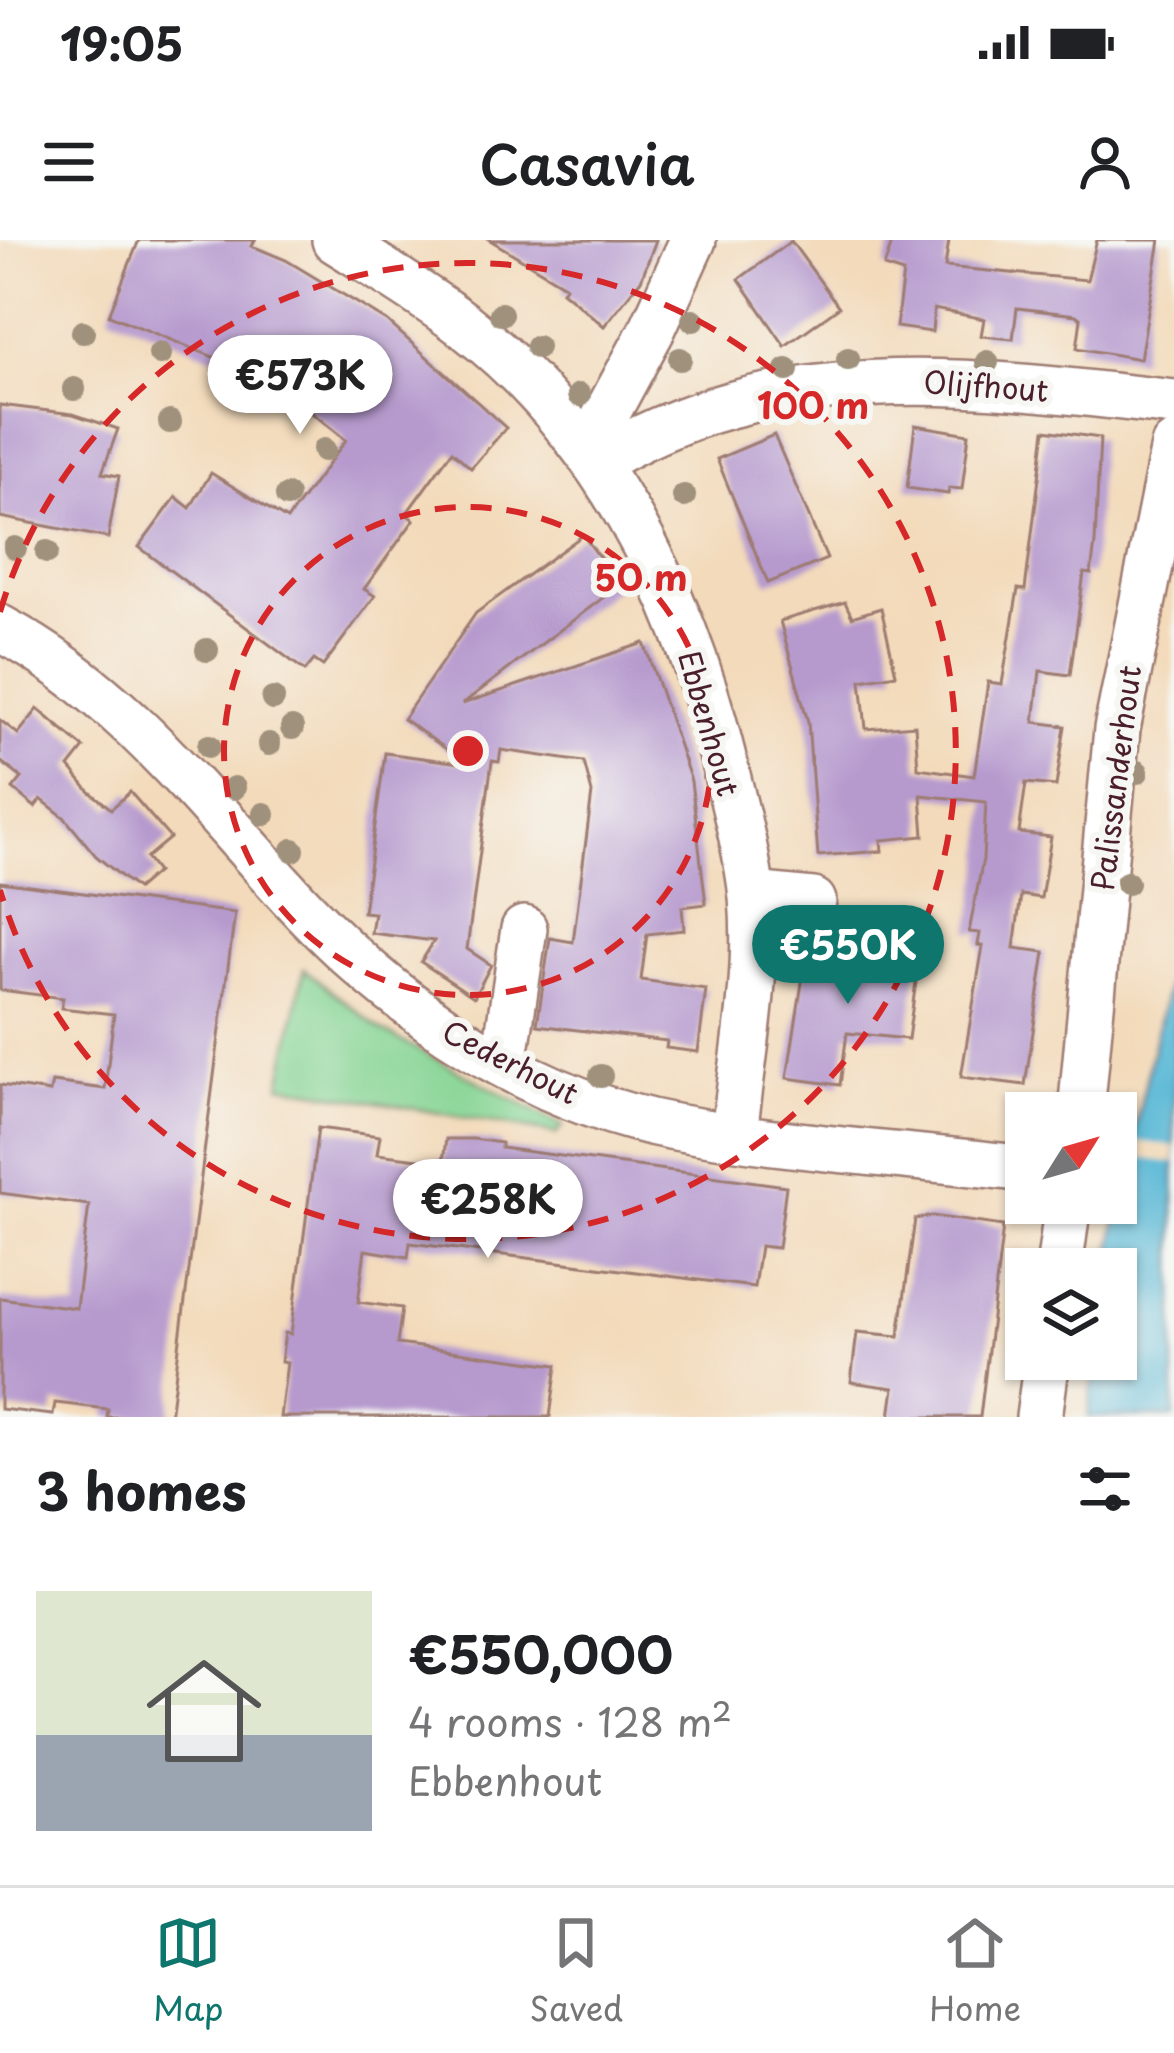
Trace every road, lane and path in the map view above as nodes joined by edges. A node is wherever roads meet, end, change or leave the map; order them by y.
1 (335, 240) edge
2 (693, 240) edge
3 (1174, 403) edge
4 (1174, 446) edge
5 (590, 453) junction
6 (0, 628) edge
7 (752, 895) junction
8 (813, 901) dead end
9 (524, 929) dead end
10 (504, 1064) junction
11 (1083, 1092) edge
12 (734, 1133) junction
13 (1005, 1166) edge
14 (1044, 1380) edge
15 (1039, 1417) edge

1 - 5 street, Ebbenhout
2 - 5 street
3 - 5 street, Olijfhout
4 - 11 street, Palissanderhout
5 - 7 street, Ebbenhout
6 - 10 street, Cederhout
7 - 8 street
7 - 12 street, Ebbenhout
9 - 10 street
10 - 12 street, Cederhout
12 - 13 street, Cederhout
14 - 15 street

